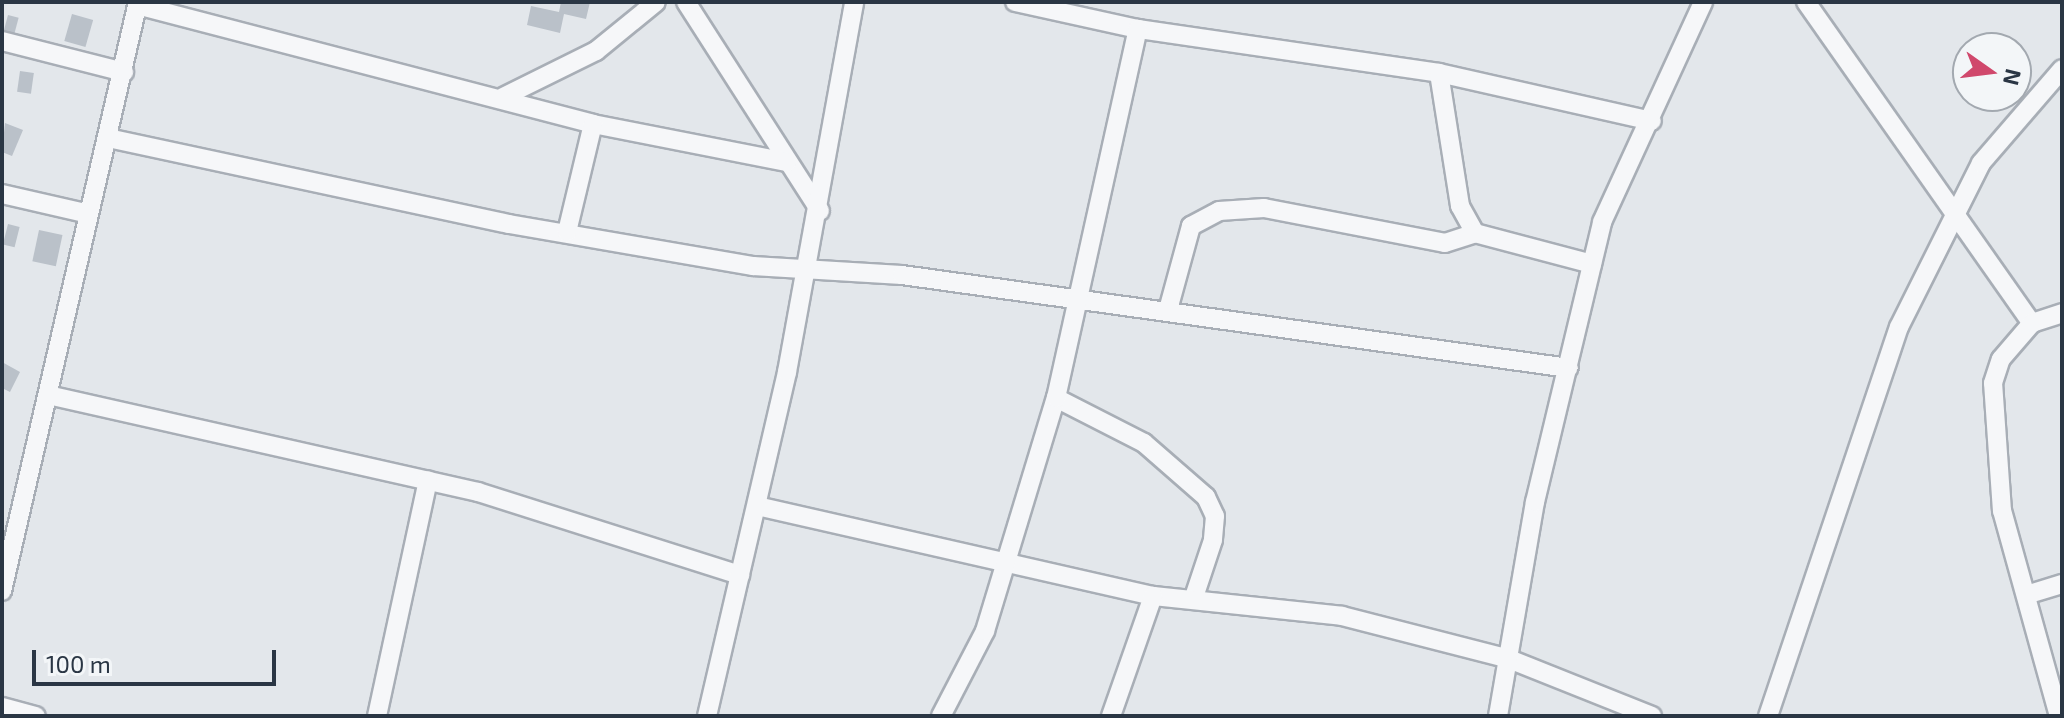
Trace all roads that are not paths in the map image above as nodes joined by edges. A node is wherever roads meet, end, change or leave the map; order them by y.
1 (656, 2) edge
2 (686, 2) edge
3 (854, 2) edge
4 (1015, 2) edge
5 (1703, 2) edge
6 (1806, 2) edge
7 (137, 3) edge
8 (1138, 29) junction
9 (2, 41) edge
10 (2062, 69) edge
11 (124, 72) junction
12 (1439, 73) junction
13 (503, 97) junction
14 (1652, 121) junction
15 (593, 124) junction
16 (108, 138) junction
17 (787, 162) junction
18 (2, 194) edge
19 (1956, 208) junction
20 (820, 211) junction
21 (89, 214) junction
22 (567, 232) junction
23 (1475, 233) junction
24 (1592, 264) junction
25 (805, 270) junction
26 (1076, 304) junction
27 (1168, 310) junction
28 (2062, 313) edge
29 (2032, 323) junction
30 (1569, 368) junction
31 (48, 395) junction
32 (1056, 398) junction
33 (428, 480) junction
34 (757, 506) junction
35 (8, 540) edge
36 (1001, 566) junction
37 (740, 575) junction
38 (2062, 584) edge
39 (2, 591) edge
40 (2026, 595) junction
41 (1153, 596) junction
42 (1194, 597) junction
43 (1509, 659) junction
44 (2, 707) edge
45 (36, 716) edge
46 (377, 716) edge
47 (707, 716) edge
48 (941, 716) edge
49 (1111, 716) edge
50 (1498, 716) edge
51 (1652, 716) edge
52 (1768, 716) edge
53 (2059, 716) edge

1 - 13 street
2 - 17 street
3 - 20 street
4 - 8 street
5 - 14 street
6 - 19 street
7 - 11 street
7 - 13 street
8 - 12 street
8 - 26 street
9 - 11 street
10 - 19 street
11 - 16 street
12 - 14 street
12 - 23 street
13 - 15 street
14 - 24 street
15 - 17 street
15 - 22 street
16 - 21 street
16 - 22 street
17 - 20 street
18 - 21 street
19 - 29 street
19 - 52 street
20 - 25 street
21 - 31 street
22 - 25 street
23 - 24 street
23 - 27 street
24 - 30 street
25 - 26 street
25 - 34 street
26 - 27 street
26 - 32 street
27 - 30 street
28 - 29 street
29 - 40 street
30 - 43 street
31 - 33 street
31 - 35 street
32 - 36 street
32 - 42 street
33 - 37 street
33 - 46 street
34 - 36 street
34 - 37 street
35 - 39 street
36 - 41 street
36 - 48 street
37 - 47 street
38 - 40 street
40 - 53 street
41 - 42 street
41 - 49 street
42 - 43 street
43 - 50 street
43 - 51 street
44 - 45 street

